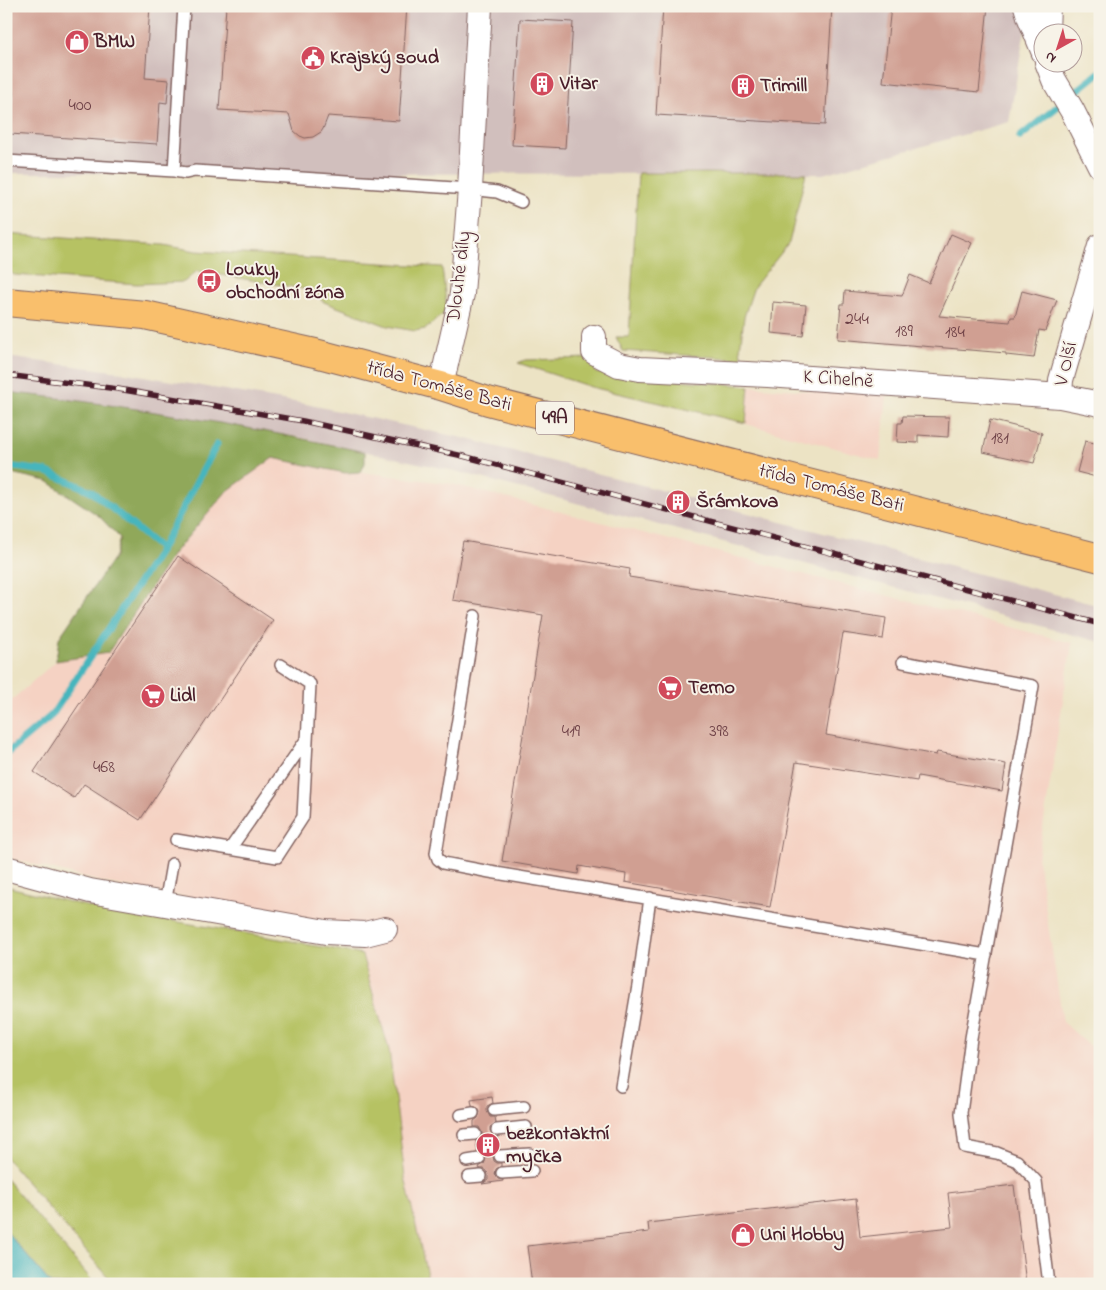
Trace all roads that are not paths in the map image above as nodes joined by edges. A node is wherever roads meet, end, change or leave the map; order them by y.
1 (184, 6) edge
2 (480, 6) edge
3 (1026, 6) edge
4 (1048, 6) edge
5 (1047, 22) edge
6 (1034, 28) edge
7 (1053, 72) edge
8 (6, 160) edge
9 (1100, 166) edge
10 (174, 171) junction
11 (470, 178) junction
12 (521, 202) dead end
13 (1100, 246) edge
14 (6, 302) edge
15 (594, 337) dead end
16 (442, 386) junction
17 (1060, 396) junction
18 (1100, 404) edge
19 (1100, 558) edge
20 (475, 616) dead end
21 (903, 662) dead end
22 (281, 665) dead end
23 (307, 739) junction
24 (176, 840) dead end
25 (230, 849) junction
26 (172, 864) dead end
27 (6, 868) edge
28 (650, 898) junction
29 (165, 904) junction
30 (385, 929) dead end
31 (986, 955) junction
32 (621, 1086) dead end
33 (524, 1107) dead end
34 (494, 1110) dead end
35 (526, 1127) dead end
36 (497, 1130) dead end
37 (530, 1154) dead end
38 (500, 1156) dead end
39 (532, 1171) dead end
40 (502, 1173) dead end
41 (1049, 1284) edge

1 - 10 lane
2 - 11 street, Dlouhé díly
3 - 6 street
4 - 5 street
7 - 9 street
8 - 10 lane
10 - 11 lane
11 - 12 lane
11 - 16 street, Dlouhé díly
13 - 17 street, V Olší
14 - 16 main road, třída Tomáše Bati / 49A
15 - 17 street, K Cihelně
16 - 19 main road, třída Tomáše Bati / 49A
17 - 18 street, K Cihelně
20 - 28 lane
21 - 31 lane
22 - 23 lane
23 - 25 lane
23 - 25 lane
24 - 25 lane
26 - 29 lane
27 - 29 street
28 - 31 lane
28 - 32 lane
29 - 30 street
31 - 41 lane
33 - 34 lane
35 - 36 lane
37 - 38 lane
39 - 40 lane

